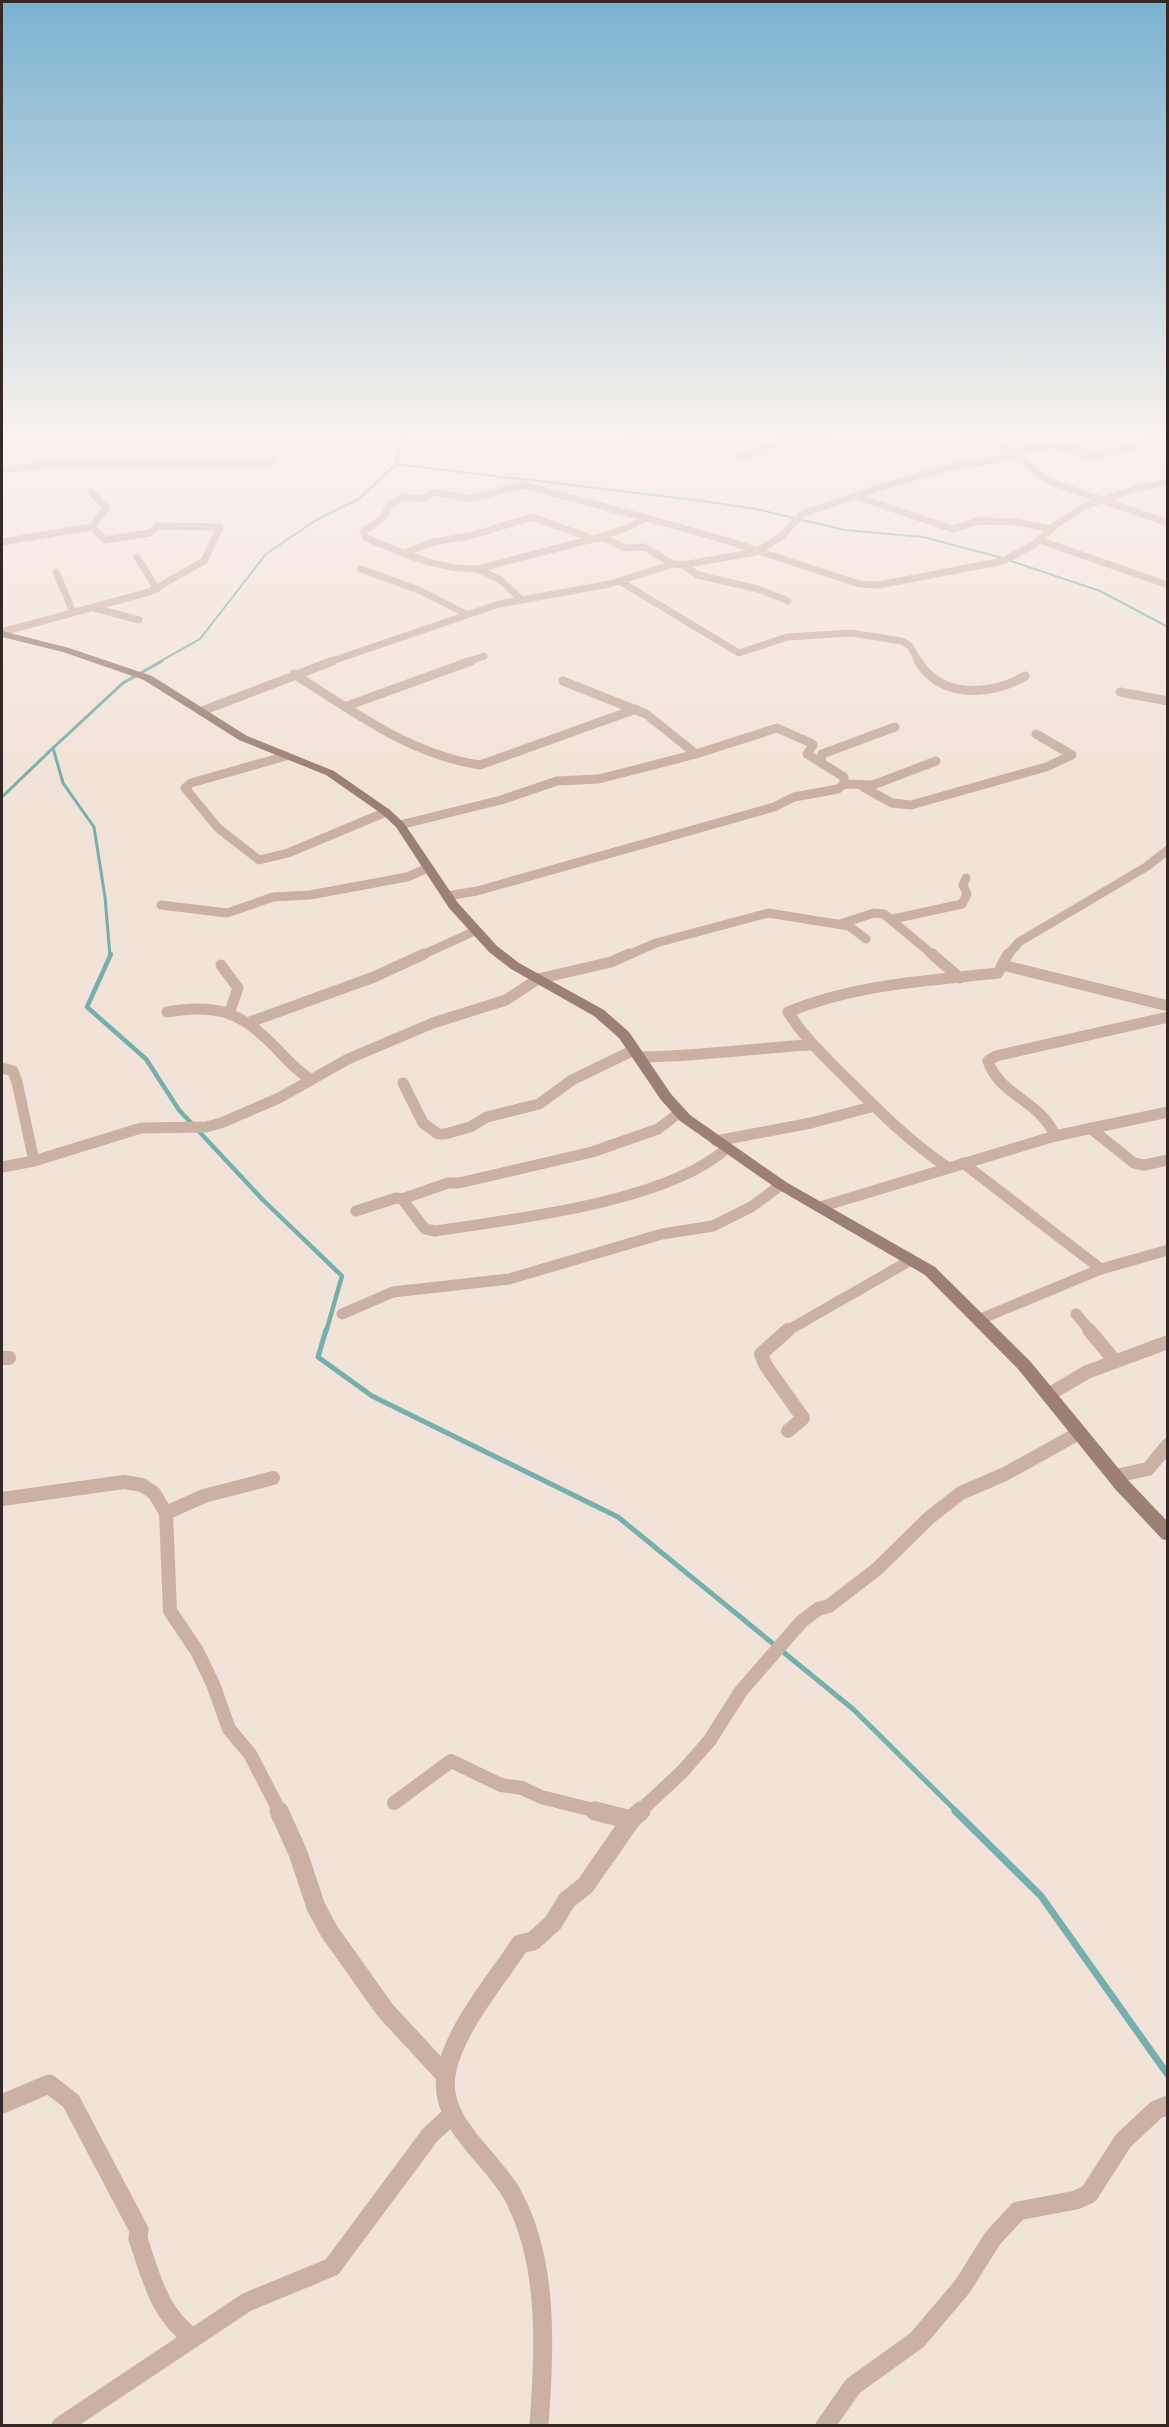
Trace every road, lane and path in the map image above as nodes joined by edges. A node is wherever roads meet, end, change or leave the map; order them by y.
1 (211, 545) edge
2 (385, 545) edge
3 (425, 545) edge
4 (567, 545) edge
5 (621, 545) edge
6 (739, 545) edge
7 (767, 545) edge
8 (1030, 545) edge
9 (1054, 545) edge
10 (756, 552) junction
11 (405, 553) junction
12 (137, 556) dead end
13 (673, 564) junction
14 (683, 565) junction
15 (477, 569) junction
16 (361, 570) dead end
17 (56, 572) dead end
18 (621, 582) junction
19 (1167, 585) edge
20 (157, 589) junction
21 (522, 600) junction
22 (788, 601) dead end
23 (92, 607) junction
24 (73, 612) junction
25 (466, 614) junction
26 (139, 620) dead end
27 (2, 633) edge
28 (484, 656) dead end
29 (294, 674) junction
30 (1025, 676) dead end
31 (563, 681) dead end
32 (1120, 692) dead end
33 (1167, 701) edge
34 (347, 706) junction
35 (636, 709) junction
36 (202, 711) junction
37 (895, 727) dead end
38 (1036, 734) dead end
39 (696, 754) junction
40 (286, 756) junction
41 (821, 760) junction
42 (936, 760) dead end
43 (844, 784) junction
44 (863, 787) junction
45 (386, 812) junction
46 (400, 825) junction
47 (1167, 850) edge
48 (428, 868) junction
49 (966, 878) dead end
50 (447, 896) junction
51 (161, 905) dead end
52 (892, 919) junction
53 (838, 925) junction
54 (475, 931) junction
55 (866, 939) dead end
56 (221, 964) dead end
57 (1002, 965) junction
58 (960, 978) junction
59 (538, 979) junction
60 (1167, 1006) edge
61 (167, 1012) dead end
62 (232, 1013) junction
63 (218, 1017) dead end
64 (1167, 1017) edge
65 (250, 1022) junction
66 (810, 1045) junction
67 (636, 1054) junction
68 (2, 1068) edge
69 (311, 1079) junction
70 (404, 1083) dead end
71 (871, 1107) junction
72 (680, 1112) junction
73 (1167, 1113) edge
74 (1090, 1128) junction
75 (1055, 1136) junction
76 (722, 1144) junction
77 (1167, 1160) edge
78 (34, 1161) junction
79 (963, 1163) junction
80 (2, 1167) edge
81 (947, 1167) junction
82 (781, 1185) junction
83 (402, 1199) junction
84 (820, 1207) junction
85 (356, 1211) dead end
86 (1167, 1250) edge
87 (911, 1260) junction
88 (1101, 1269) junction
89 (342, 1314) dead end
90 (1076, 1314) dead end
91 (978, 1320) junction
92 (1167, 1342) edge
93 (1115, 1361) junction
94 (1048, 1395) junction
95 (788, 1431) dead end
96 (1079, 1433) junction
97 (1167, 1445) edge
98 (1115, 1476) junction
99 (273, 1478) dead end
100 (2, 1499) edge
101 (166, 1513) junction
102 (1167, 1534) edge
103 (394, 1803) dead end
104 (631, 1820) junction
105 (446, 2076) junction
106 (2, 2104) edge
107 (1167, 2105) edge
108 (453, 2114) junction
109 (193, 2338) junction
110 (61, 2426) edge
111 (539, 2426) edge
112 (825, 2426) edge

1 - 20 street
2 - 11 street
3 - 11 street
4 - 15 street
5 - 13 street
6 - 10 street
7 - 10 street
8 - 10 street
9 - 19 street
10 - 14 street
11 - 15 street
12 - 20 street
13 - 14 street
13 - 18 street
14 - 22 street
15 - 21 street
16 - 25 street
17 - 24 street
18 - 21 street
18 - 30 street
20 - 23 street
21 - 25 street
23 - 24 street
23 - 26 street
24 - 27 street
25 - 29 street
27 - 36 street
28 - 34 street
29 - 34 street
29 - 36 street
31 - 35 street
32 - 33 street
34 - 35 street
35 - 39 street
36 - 40 street
37 - 41 street
38 - 44 street
39 - 41 street
39 - 46 street
40 - 45 street
40 - 45 street
41 - 43 street
42 - 44 street
43 - 44 street
43 - 50 street
45 - 46 street
46 - 48 street
47 - 57 street
48 - 50 street
48 - 51 street
49 - 52 street
50 - 54 street
52 - 53 street
52 - 58 street
53 - 55 street
53 - 59 street
54 - 59 street
54 - 65 street
56 - 62 street
57 - 58 street
57 - 60 street
58 - 66 street
59 - 67 street
59 - 69 street
61 - 62 street
62 - 63 street
62 - 65 street
64 - 75 street
65 - 69 street
66 - 67 street
66 - 71 street
67 - 70 street
67 - 72 street
68 - 78 street
69 - 78 street
71 - 76 street
71 - 81 street
72 - 76 street
72 - 83 street
73 - 74 street
74 - 75 street
74 - 77 street
75 - 79 street
76 - 82 street
76 - 83 street
78 - 80 street
79 - 81 street
79 - 88 street
81 - 84 street
82 - 84 street
82 - 89 street
83 - 85 street
84 - 87 street
86 - 88 street
87 - 91 street
87 - 95 street
88 - 91 street
90 - 93 street
91 - 94 street
92 - 93 street
93 - 94 street
94 - 96 street
96 - 98 street
96 - 104 street
97 - 98 street
98 - 102 street
99 - 101 street
100 - 101 street
101 - 105 street
103 - 104 street
104 - 105 street
105 - 108 street
106 - 109 street
107 - 112 street
108 - 109 street
108 - 111 street
109 - 110 street

